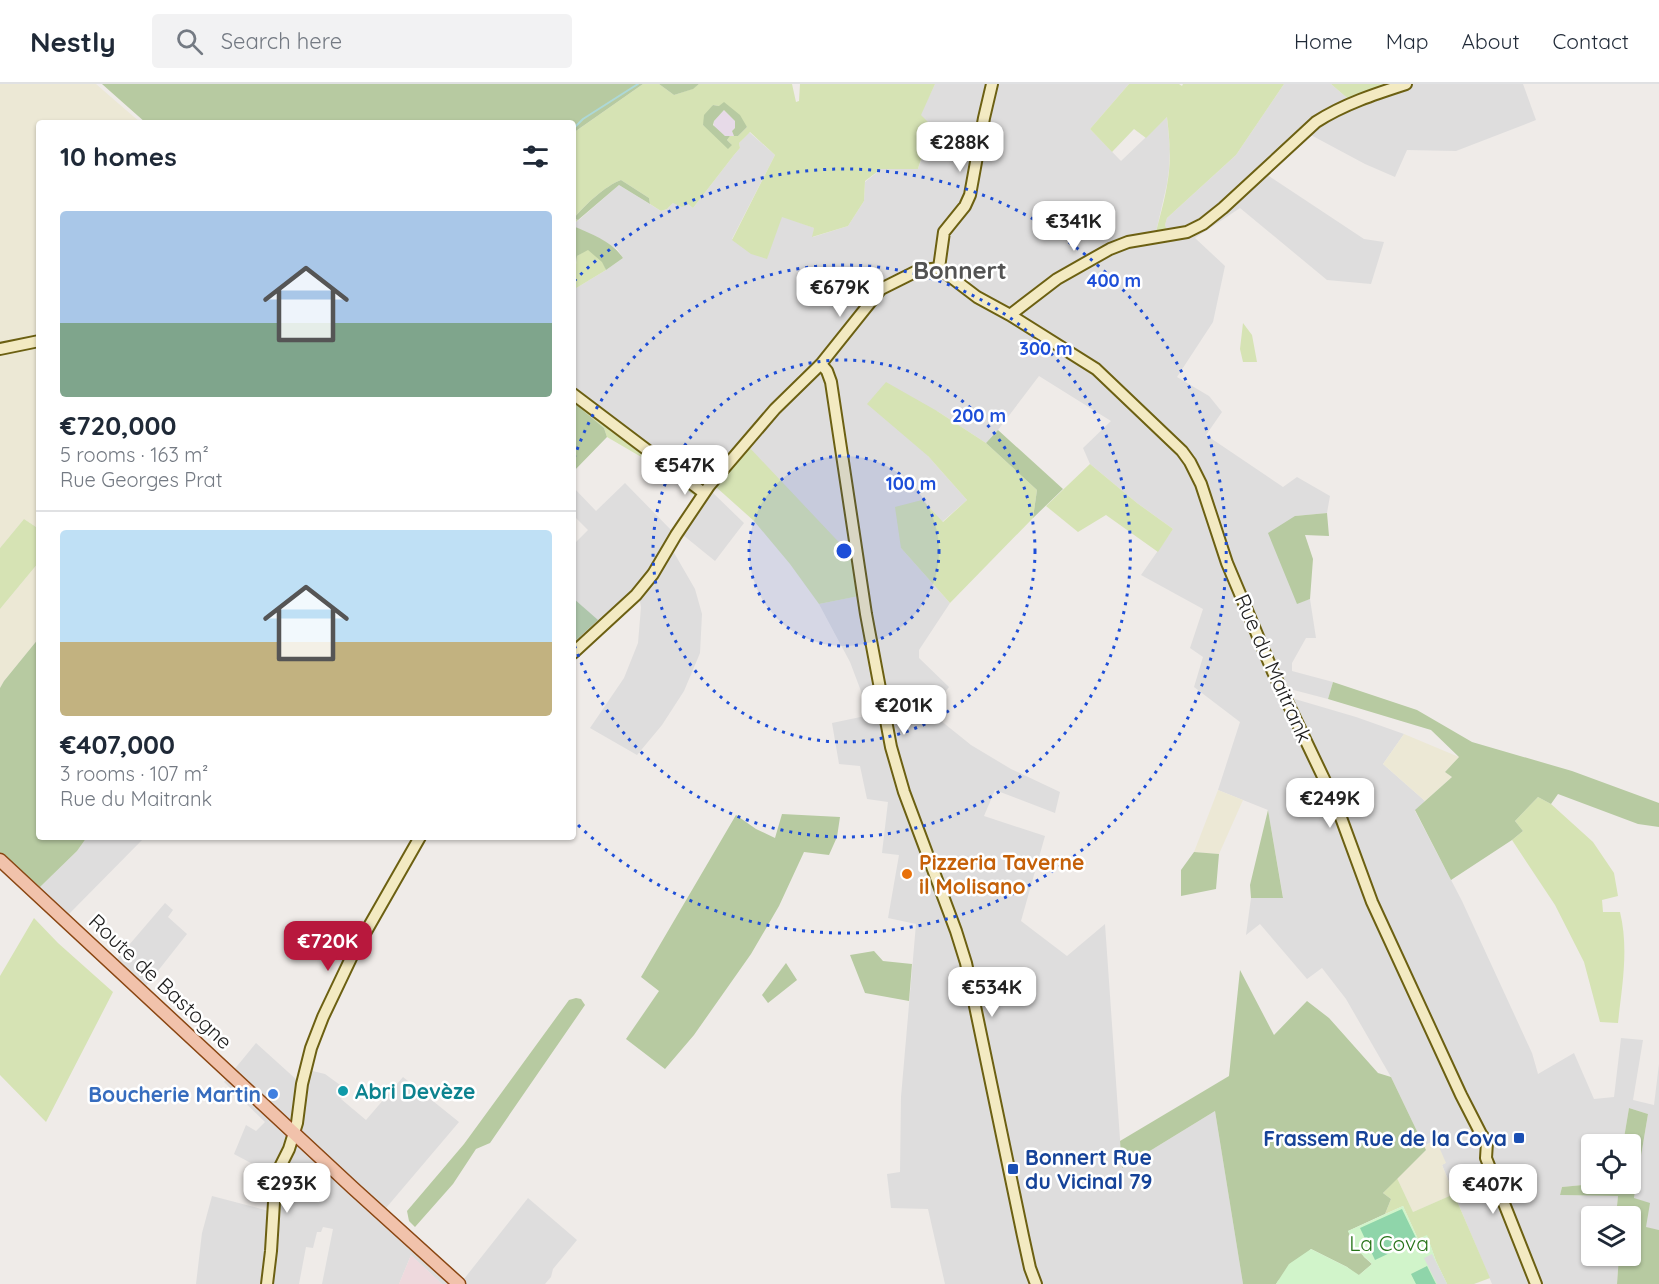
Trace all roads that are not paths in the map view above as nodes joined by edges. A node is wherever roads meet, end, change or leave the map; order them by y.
1 (992, 84) edge
2 (1406, 84) edge
3 (939, 268) junction
4 (1010, 315) junction
5 (36, 342) edge
6 (0, 349) edge
7 (822, 364) junction
8 (576, 396) edge
9 (704, 493) junction
10 (576, 650) edge
11 (418, 840) edge
12 (0, 860) edge
13 (0, 870) edge
14 (293, 1136) junction
15 (267, 1284) edge
16 (447, 1284) edge
17 (459, 1284) edge
18 (1036, 1284) edge
19 (1536, 1284) edge

1 - 3 street
2 - 4 street
3 - 4 street, Rue du Maitrank
3 - 7 street
4 - 19 street, Rue du Maitrank
5 - 6 street
7 - 9 street
7 - 18 street
8 - 9 street
9 - 10 street
11 - 14 street
12 - 14 main road, Route de Bastogne
13 - 14 main road, Route de Bastogne
14 - 15 street
14 - 16 main road, Route de Bastogne
14 - 17 main road, Route de Bastogne

